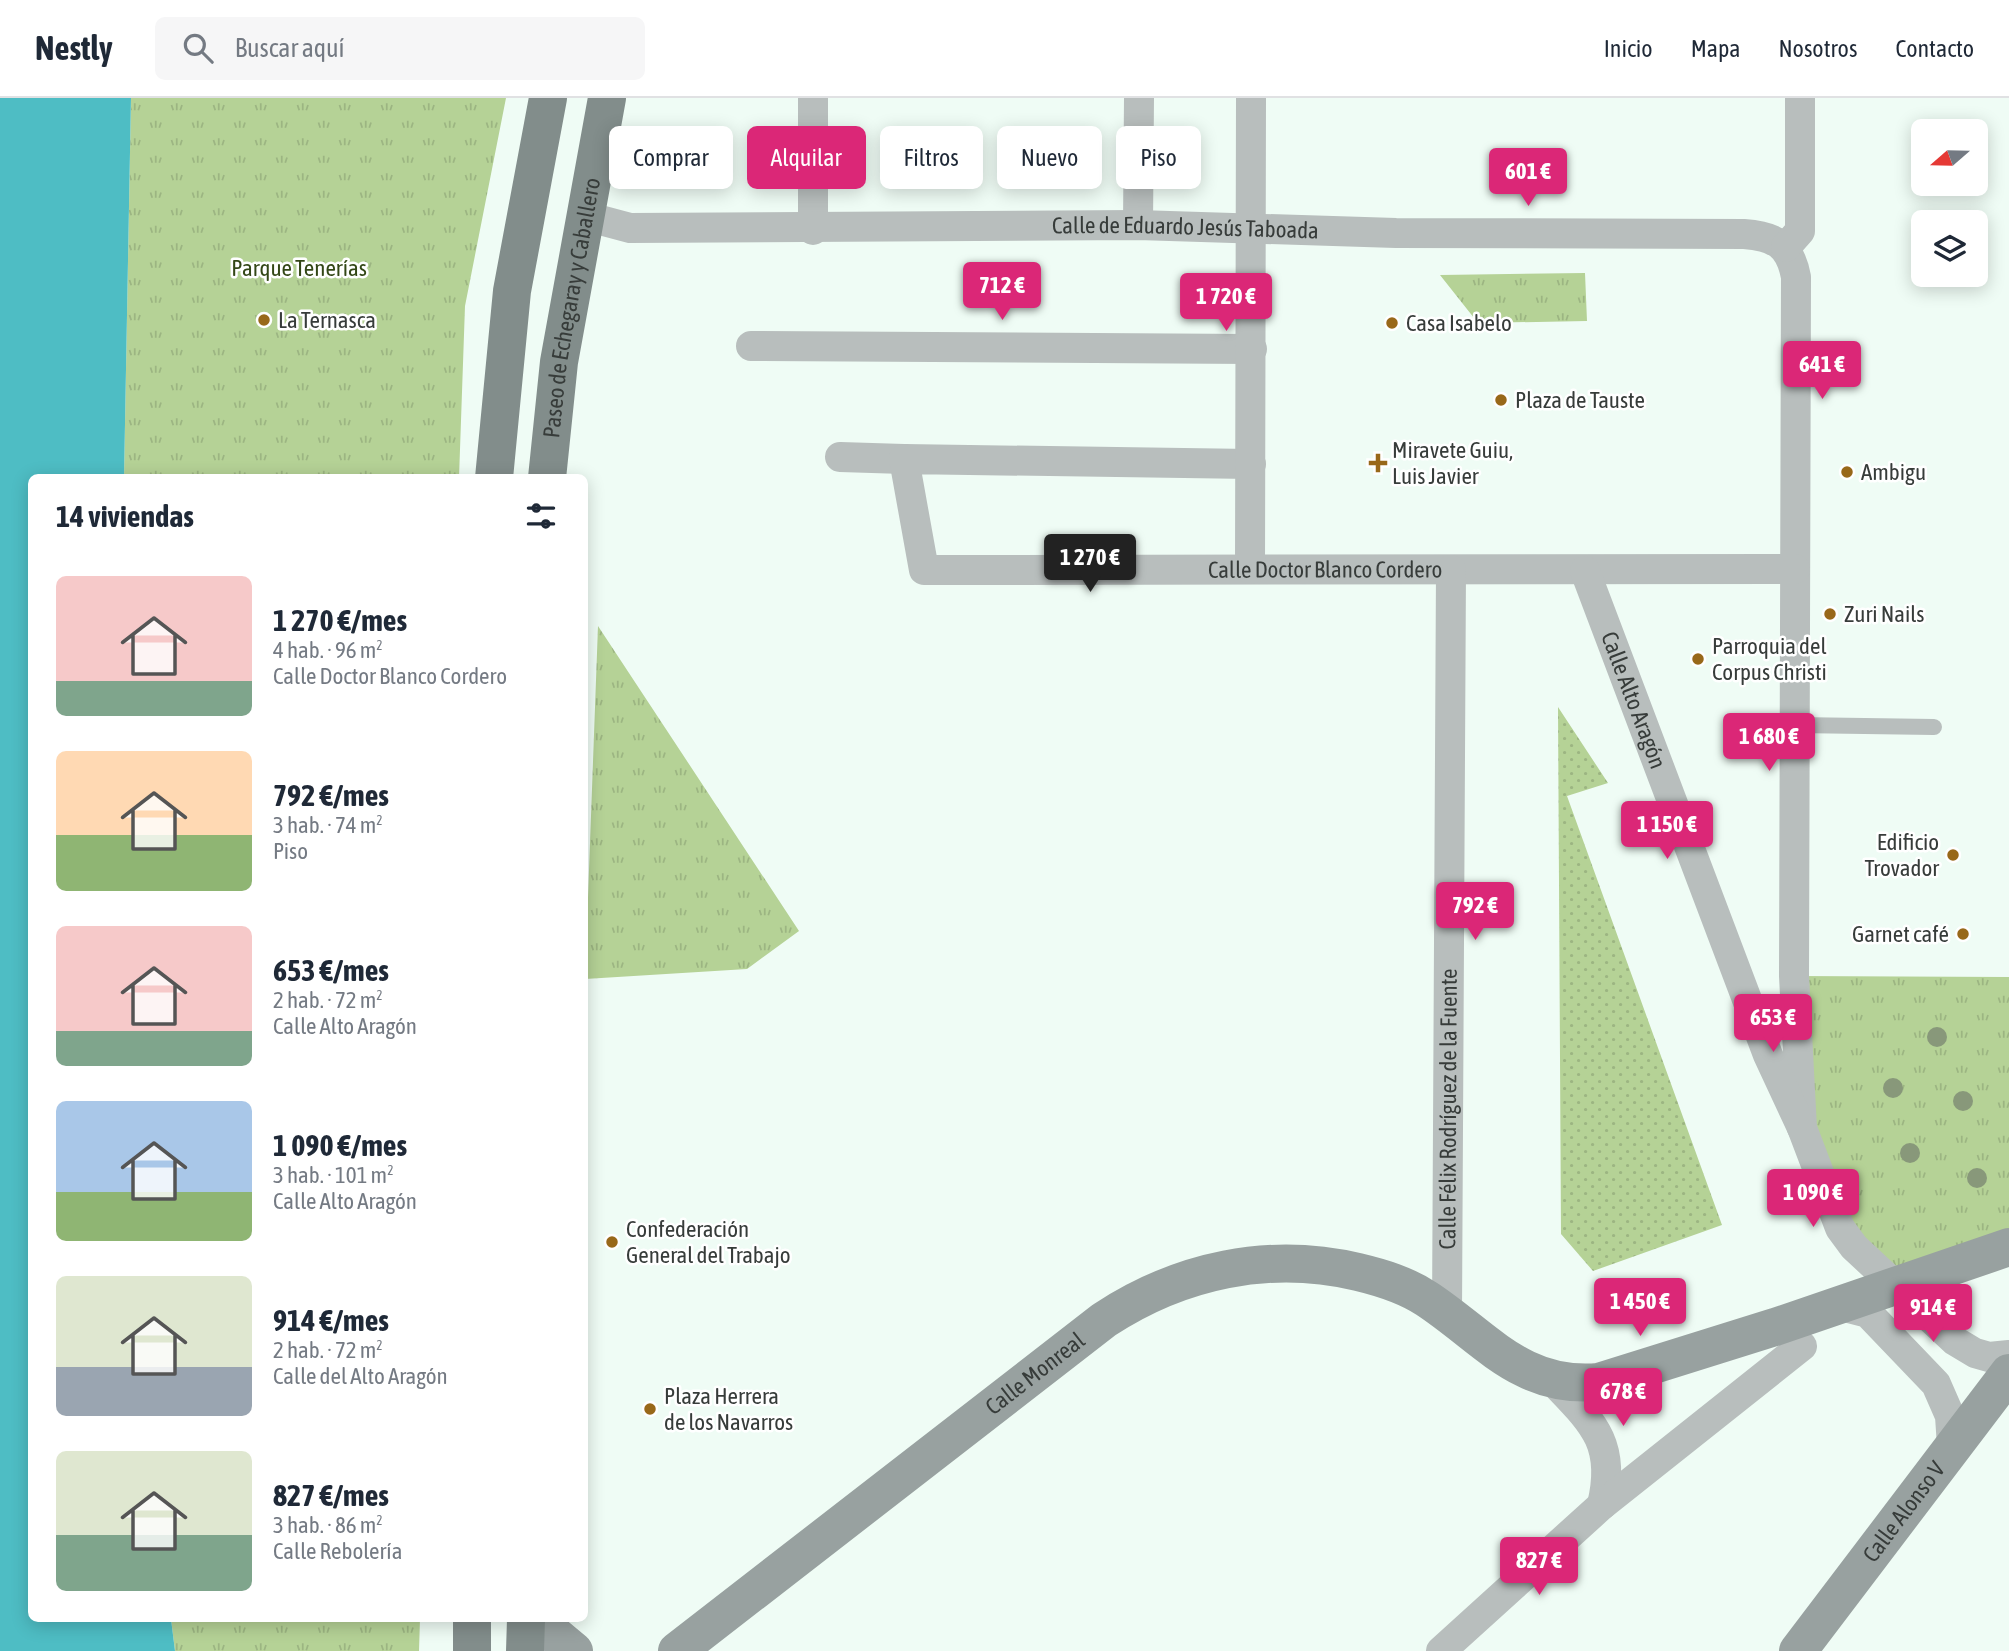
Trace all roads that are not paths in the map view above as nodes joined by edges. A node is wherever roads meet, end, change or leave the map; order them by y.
1 (548, 98) edge
2 (607, 98) edge
3 (813, 98) edge
4 (1139, 98) edge
5 (1251, 98) edge
6 (1800, 98) edge
7 (585, 216) junction
8 (1138, 225) junction
9 (1252, 229) junction
10 (813, 230) junction
11 (1786, 247) junction
12 (751, 346) dead end
13 (1252, 349) junction
14 (840, 457) dead end
15 (904, 459) junction
16 (1251, 464) junction
17 (494, 474) edge
18 (547, 474) edge
19 (1250, 569) junction
20 (1795, 569) junction
21 (1451, 570) junction
22 (1585, 571) junction
23 (1795, 724) junction
24 (1934, 727) dead end
25 (1802, 1128) junction
26 (2009, 1247) edge
27 (1893, 1284) junction
28 (1837, 1306) junction
29 (1447, 1314) junction
30 (1802, 1346) dead end
31 (2009, 1355) edge
32 (2009, 1373) edge
33 (1551, 1379) junction
34 (1952, 1446) junction
35 (1602, 1505) junction
36 (472, 1622) edge
37 (526, 1622) edge
38 (543, 1622) edge
39 (472, 1651) edge
40 (525, 1651) edge
41 (574, 1651) edge
42 (677, 1651) edge
43 (1441, 1651) edge
44 (1798, 1651) edge

1 - 17 main road
2 - 7 main road, Paseo de Echegaray y Caballero
3 - 10 street
4 - 8 street
5 - 9 street
6 - 11 street
7 - 10 street, Calle de Eduardo Jesús Taboada
7 - 18 main road, Paseo de Echegaray y Caballero
8 - 9 street, Calle de Eduardo Jesús Taboada
8 - 10 street, Calle de Eduardo Jesús Taboada
9 - 11 street, Calle de Eduardo Jesús Taboada
9 - 13 street
11 - 20 street
12 - 13 street
13 - 16 street
14 - 15 street
15 - 16 street
15 - 19 street, Calle Doctor Blanco Cordero
16 - 19 street
19 - 21 street, Calle Doctor Blanco Cordero
20 - 22 street, Calle Doctor Blanco Cordero
20 - 23 street
21 - 22 street, Calle Doctor Blanco Cordero
21 - 29 street, Calle Félix Rodríguez de la Fuente
22 - 25 street, Calle Alto Aragón
23 - 24 lane
23 - 25 street
25 - 27 street, Calle Alto Aragón
26 - 27 main road, Calle Monreal
27 - 28 main road, Calle Monreal
27 - 31 street, Calle Alto Aragón
28 - 33 main road, Calle Monreal
28 - 34 street
29 - 33 main road, Calle Monreal
29 - 42 main road, Calle Monreal
30 - 35 street
32 - 34 main road, Calle Alonso V
33 - 35 street
34 - 44 main road, Calle Alonso V
35 - 43 street
36 - 39 main road
37 - 40 main road
38 - 41 main road

